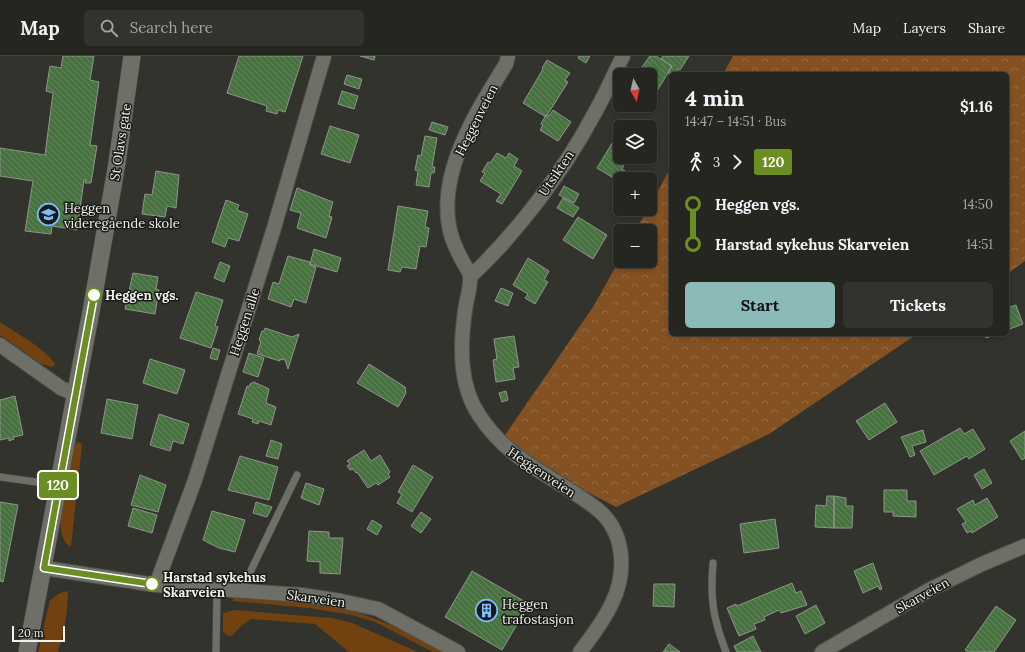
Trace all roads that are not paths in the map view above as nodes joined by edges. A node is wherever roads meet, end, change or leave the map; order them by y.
1 (132, 56) edge
2 (324, 56) edge
3 (508, 56) edge
4 (623, 56) edge
5 (470, 277) junction
6 (0, 345) edge
7 (75, 394) junction
8 (297, 475) dead end
9 (0, 477) edge
10 (58, 485) junction
11 (1024, 547) edge
12 (713, 563) dead end
13 (44, 568) junction
14 (156, 585) junction
15 (217, 590) junction
16 (241, 591) junction
17 (27, 652) edge
18 (216, 652) edge
19 (458, 652) edge
20 (580, 652) edge
21 (726, 652) edge
22 (822, 652) edge

1 - 7 street, St Olavs gate
2 - 14 street, Heggen alle
3 - 5 street, Heggenveien
4 - 5 street, Utsikten
5 - 20 street, Heggenveien
6 - 7 street
7 - 10 street, St Olavs gate
8 - 16 lane
9 - 10 lane
10 - 13 street, St Olavs gate
11 - 22 street, Skarveien
12 - 21 lane
13 - 14 street, Skarveien
13 - 17 street, St Olavs gate
14 - 15 street, Skarveien
15 - 16 street, Skarveien
15 - 18 lane
16 - 19 street, Skarveien

